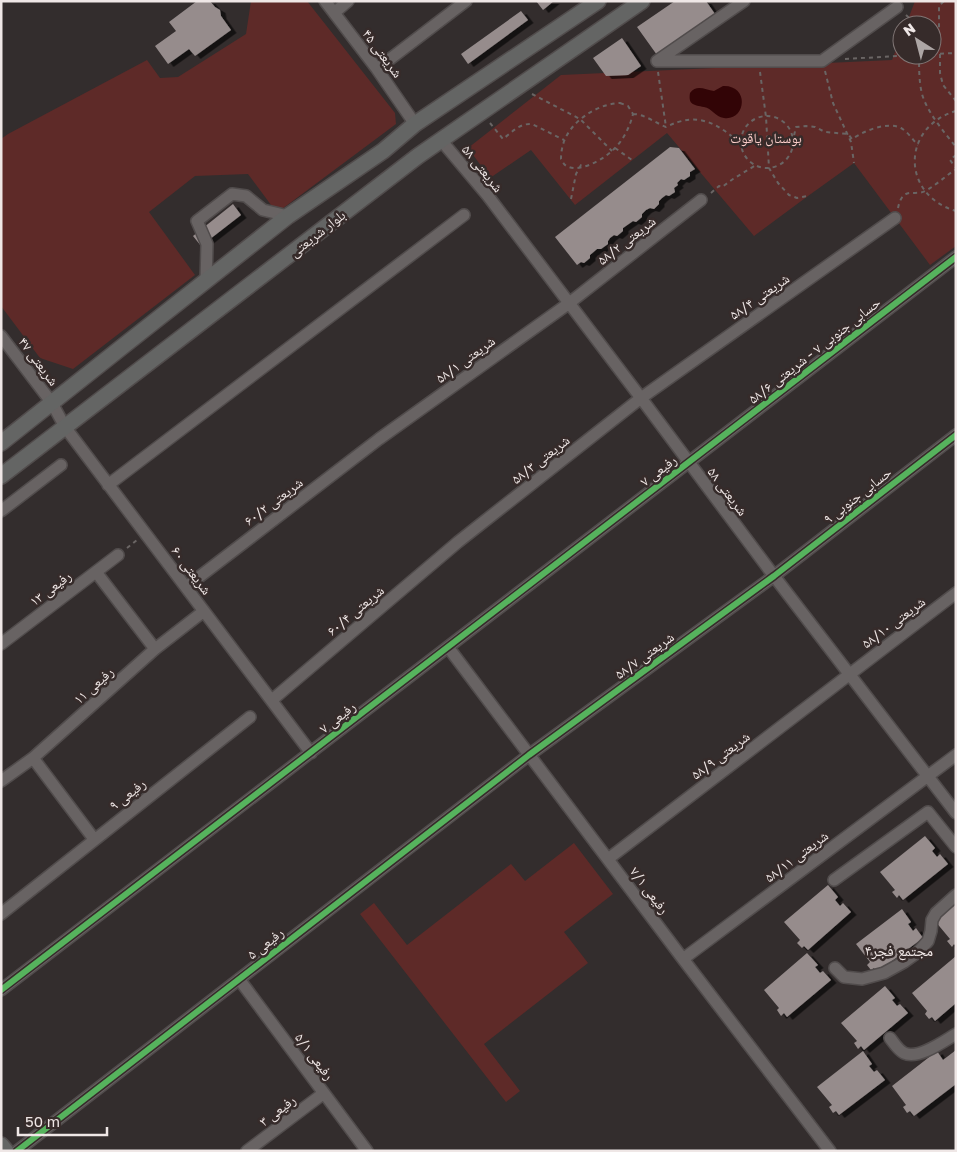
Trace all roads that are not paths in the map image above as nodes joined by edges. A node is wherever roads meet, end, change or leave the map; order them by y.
1 (325, 1) edge
2 (348, 1) edge
3 (466, 1) edge
4 (598, 1) edge
5 (642, 1) edge
6 (744, 1) edge
7 (898, 7) road end
8 (334, 13) junction
9 (378, 69) junction
10 (416, 124) junction
11 (440, 140) junction
12 (701, 200) road end
13 (464, 215) dead end
14 (288, 216) junction
15 (895, 218) road end
16 (956, 257) edge
17 (206, 282) junction
18 (568, 304) junction
19 (1, 336) edge
20 (641, 398) junction
21 (52, 403) junction
22 (65, 427) junction
23 (956, 435) edge
24 (379, 439) joint
25 (1, 443) edge
26 (688, 463) junction
27 (61, 465) dead end
28 (1, 476) edge
29 (108, 485) junction
30 (1, 511) edge
31 (458, 542) joint
32 (118, 555) road end
33 (96, 572) junction
34 (774, 576) junction
35 (186, 587) junction
36 (956, 593) edge
37 (204, 611) junction
38 (1, 644) edge
39 (448, 647) junction
40 (155, 649) junction
41 (849, 674) junction
42 (272, 700) junction
43 (250, 717) dead end
44 (311, 752) junction
45 (529, 755) junction
46 (956, 755) edge
47 (33, 758) junction
48 (927, 777) junction
49 (1, 781) edge
50 (956, 813) edge
51 (94, 839) junction
52 (956, 847) edge
53 (608, 859) junction
54 (834, 880) dead end
55 (956, 895) edge
56 (1, 914) edge
57 (683, 959) junction
58 (835, 968) dead end
59 (239, 979) junction
60 (1, 990) edge
61 (956, 1034) edge
62 (890, 1038) dead end
63 (324, 1093) junction
64 (1, 1145) edge
65 (6, 1151) edge
66 (17, 1151) edge
67 (247, 1151) edge
68 (367, 1151) edge
69 (830, 1151) edge

1 - 8 street, شریعتی ۴۵
2 - 8 street
3 - 9 street
4 - 10 main road, بلوار شریعتی
5 - 11 main road, بلوار شریعتی
6 - 7 street
8 - 9 street, شریعتی ۴۵
9 - 10 street, شریعتی ۴۵
10 - 14 main road, بلوار شریعتی
11 - 18 street, شریعتی ۵۸
11 - 22 main road, بلوار شریعتی
12 - 18 street, شریعتی ۵۸/۲
13 - 29 street
14 - 17 main road, بلوار شریعتی
14 - 17 street
15 - 20 street, شریعتی ۵۸/۴
16 - 26 street, حسابی جنوبی ۷ - شریعتی ۵۸/۶
17 - 21 main road, بلوار شریعتی
18 - 20 street, شریعتی ۵۸
18 - 24 street, شریعتی ۵۸/۱
19 - 21 street, شریعتی ۴۷
20 - 26 street, شریعتی ۵۸
20 - 31 street, شریعتی ۵۸/۳
21 - 22 street, شریعتی ۶۰
21 - 25 main road, بلوار شریعتی
22 - 28 main road, بلوار شریعتی
22 - 29 street, شریعتی ۶۰
23 - 34 street, حسابی جنوبی ۹
24 - 35 street, شریعتی ۶۰/۲
26 - 34 street, شریعتی ۵۸
26 - 39 street, رفیعی ۷
27 - 30 street
29 - 35 street, شریعتی ۶۰
31 - 42 street, شریعتی ۶۰/۴
32 - 33 street, رفیعی ۱۳
33 - 38 street, رفیعی ۱۳
33 - 40 street
34 - 41 street, شریعتی ۵۸
34 - 45 street, شریعتی ۵۸/۷
35 - 37 street, شریعتی ۶۰
36 - 41 street, شریعتی ۵۸/۱۰
37 - 40 street, رفیعی ۱۱
37 - 42 street, شریعتی ۶۰
39 - 44 street, رفیعی ۷
39 - 45 street, رفیعی ۷/۱
40 - 47 street, رفیعی ۱۱
41 - 48 street, شریعتی ۵۸
41 - 53 street, شریعتی ۵۸/۹
42 - 44 street, شریعتی ۶۰
43 - 51 street, رفیعی ۹
44 - 60 street, رفیعی ۷
45 - 53 street, رفیعی ۷/۱
45 - 59 street, رفیعی ۵
46 - 48 street, شریعتی ۵۸/۱۱
47 - 49 street, رفیعی ۱۱
47 - 51 street
48 - 50 street, شریعتی ۵۸
48 - 57 street, شریعتی ۵۸/۱۱
51 - 56 street, رفیعی ۹
52 - 54 street
53 - 57 street, رفیعی ۷/۱
55 - 58 street
57 - 69 street, رفیعی ۷/۱
59 - 63 street, رفیعی ۵/۱
59 - 66 street, رفیعی ۵
61 - 62 street
63 - 67 street, رفیعی ۳
63 - 68 street, رفیعی ۵/۱
64 - 65 main road

